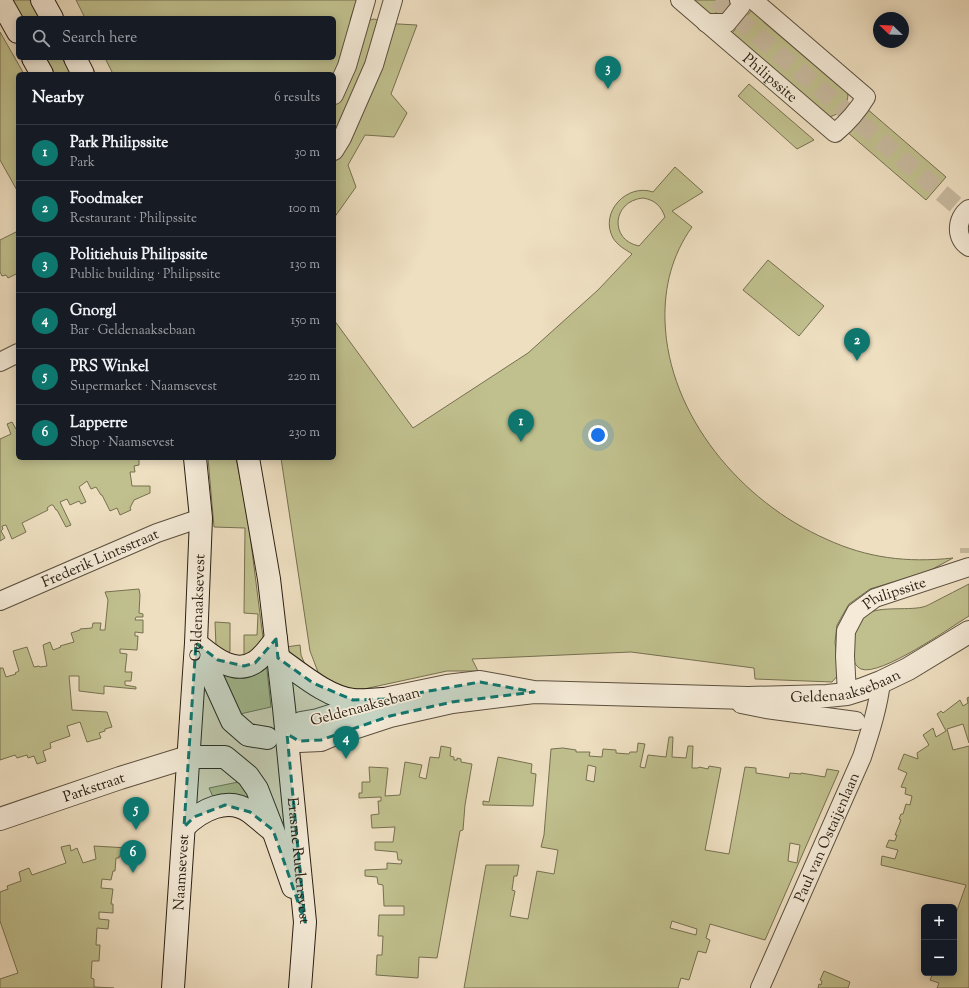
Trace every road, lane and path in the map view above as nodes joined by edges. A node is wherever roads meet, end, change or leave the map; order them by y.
1 (0, 0) edge
2 (42, 0) edge
3 (680, 0) edge
4 (740, 0) edge
5 (753, 0) edge
6 (366, 3) edge
7 (392, 6) edge
8 (51, 16) edge
9 (706, 23) junction
10 (16, 28) edge
11 (34, 60) edge
12 (75, 60) edge
13 (41, 72) edge
14 (82, 72) edge
15 (341, 78) junction
16 (364, 88) junction
17 (336, 90) edge
18 (336, 148) edge
19 (969, 209) edge
20 (969, 247) edge
21 (16, 354) edge
22 (0, 362) edge
23 (195, 460) edge
24 (248, 460) edge
25 (201, 518) junction
26 (969, 566) edge
27 (0, 601) edge
28 (969, 632) edge
29 (196, 643) junction
30 (277, 649) junction
31 (881, 682) junction
32 (534, 692) junction
33 (847, 694) junction
34 (709, 697) junction
35 (384, 699) junction
36 (856, 721) dead end
37 (277, 736) junction
38 (188, 757) junction
39 (0, 819) edge
40 (184, 828) junction
41 (273, 830) junction
42 (305, 922) junction
43 (172, 988) edge
44 (300, 988) edge
45 (760, 988) edge

1 - 10 main road
2 - 8 main road
3 - 9 street, Philipssite
4 - 9 street
5 - 9 street, Philipssite
6 - 7 street
6 - 15 street
7 - 16 street
11 - 13 main road
12 - 14 main road
15 - 16 street
15 - 17 street
16 - 18 street
19 - 20 street
21 - 22 street
23 - 25 main road, Geldenaaksevest
24 - 30 main road
25 - 27 street, Frederik Lintsstraat
25 - 29 main road, Geldenaaksevest
26 - 33 street, Philipssite
28 - 31 main road, Geldenaaksebaan
29 - 30 main road
29 - 37 main road
29 - 38 main road, Geldenaaksevest
30 - 35 main road
30 - 37 main road
31 - 33 main road, Geldenaaksebaan
31 - 45 street, Paul van Ostaijenlaan
32 - 34 main road, Geldenaaksebaan
32 - 35 main road, Geldenaaksebaan
32 - 37 main road, Geldenaaksebaan
33 - 34 main road, Geldenaaksebaan
34 - 36 street, Geldenaaksebaan
35 - 37 main road, Geldenaaksebaan
37 - 38 main road
37 - 42 main road, Erasme Ruelensvest
38 - 39 main road, Parkstraat
38 - 40 main road, Naamsevest
38 - 41 main road
40 - 41 main road
40 - 43 main road, Naamsevest
41 - 42 main road
42 - 44 main road, Erasme Ruelensvest

